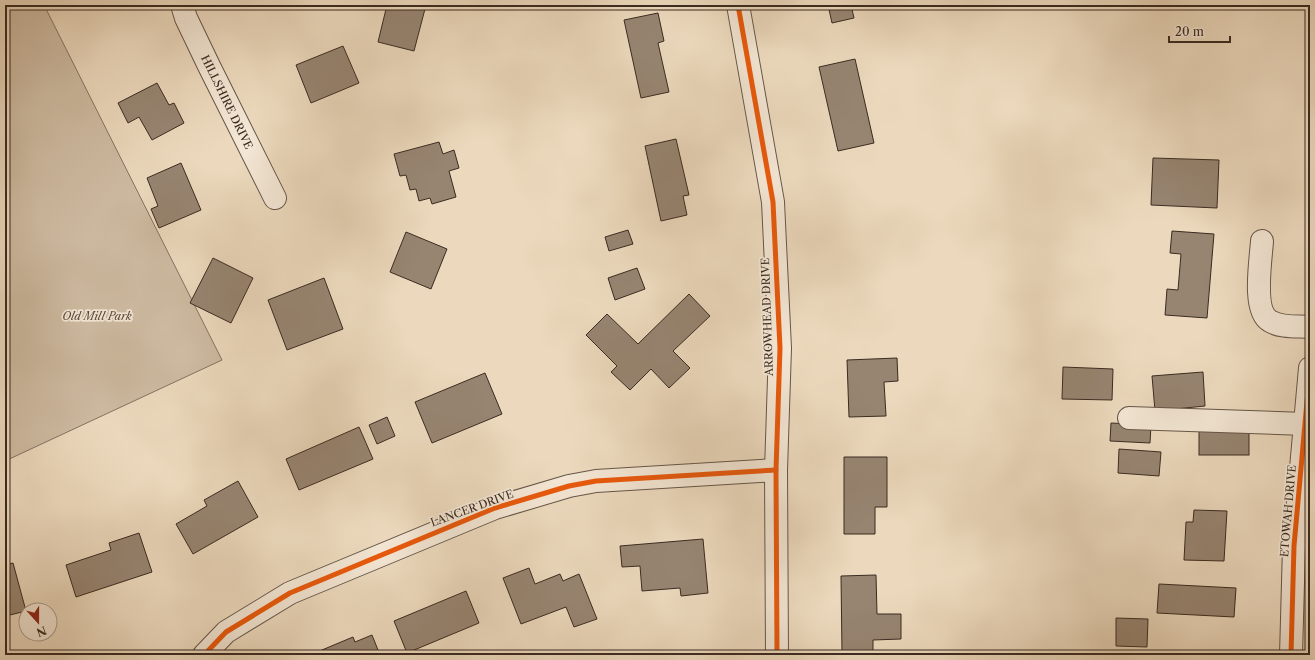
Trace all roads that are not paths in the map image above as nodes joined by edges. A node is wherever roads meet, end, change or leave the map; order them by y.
1 (182, 5) edge
2 (738, 5) edge
3 (275, 198) dead end
4 (1262, 241) dead end
5 (1310, 327) edge
6 (1310, 368) edge
7 (1129, 418) dead end
8 (1306, 424) junction
9 (776, 470) junction
10 (204, 655) edge
11 (777, 655) edge
12 (1291, 655) edge

1 - 3 street, HILLSHIRE DRIVE
2 - 9 street, ARROWHEAD DRIVE
4 - 5 street
6 - 8 street, ETOWAH DRIVE
7 - 8 street
8 - 12 street, ETOWAH DRIVE
9 - 10 street, LANCER DRIVE
9 - 11 street, ARROWHEAD DRIVE

